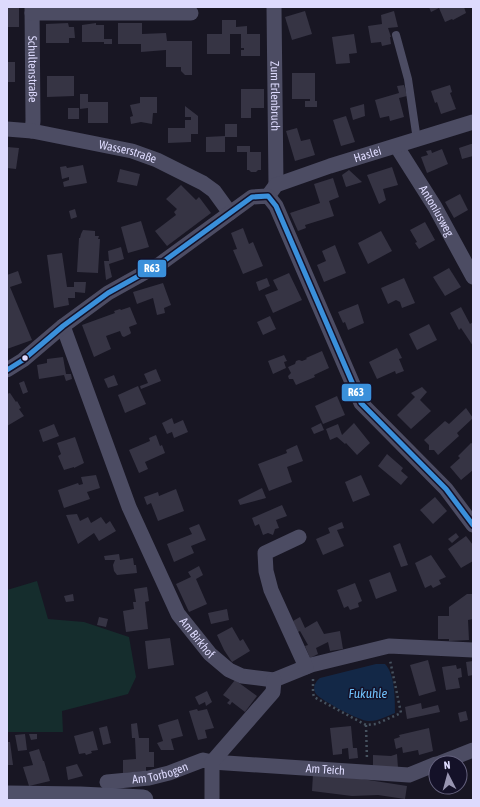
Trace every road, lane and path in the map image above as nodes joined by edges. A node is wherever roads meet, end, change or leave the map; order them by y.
1 (274, 7) edge
2 (32, 10) edge
3 (191, 13) dead end
4 (396, 35) dead end
5 (473, 122) edge
6 (7, 129) edge
7 (32, 131) junction
8 (417, 140) junction
9 (397, 147) junction
10 (272, 190) junction
11 (230, 212) junction
12 (473, 277) edge
13 (63, 326) junction
14 (7, 370) edge
15 (473, 525) edge
16 (300, 536) dead end
17 (386, 647) junction
18 (473, 650) edge
19 (310, 666) junction
20 (274, 680) junction
21 (366, 725) junction
22 (473, 750) edge
23 (460, 755) edge
24 (212, 762) junction
25 (428, 767) edge
26 (368, 772) junction
27 (107, 782) dead end
28 (7, 796) edge
29 (142, 800) edge
30 (212, 800) edge

1 - 10 street, Zum Erlenbruch
2 - 3 street
2 - 7 street, Schultenstraße
4 - 8 lane
5 - 8 street, Haslei
6 - 7 street, Wasserstraße
7 - 11 street, Wasserstraße
8 - 9 street, Haslei
9 - 10 street, Haslei
9 - 12 street, Antoniusweg
10 - 11 street
10 - 15 street
11 - 13 street
13 - 14 street
13 - 20 street, Am Birkhof
16 - 19 street
17 - 18 street, Am Birkhof
17 - 19 street, Am Birkhof
17 - 21 path
19 - 20 street, Am Birkhof
19 - 21 path
20 - 24 street
21 - 26 path
22 - 23 street
24 - 26 street, Am Teich
24 - 27 street, Am Torbogen
24 - 30 street
25 - 26 street, Am Teich
28 - 29 street

